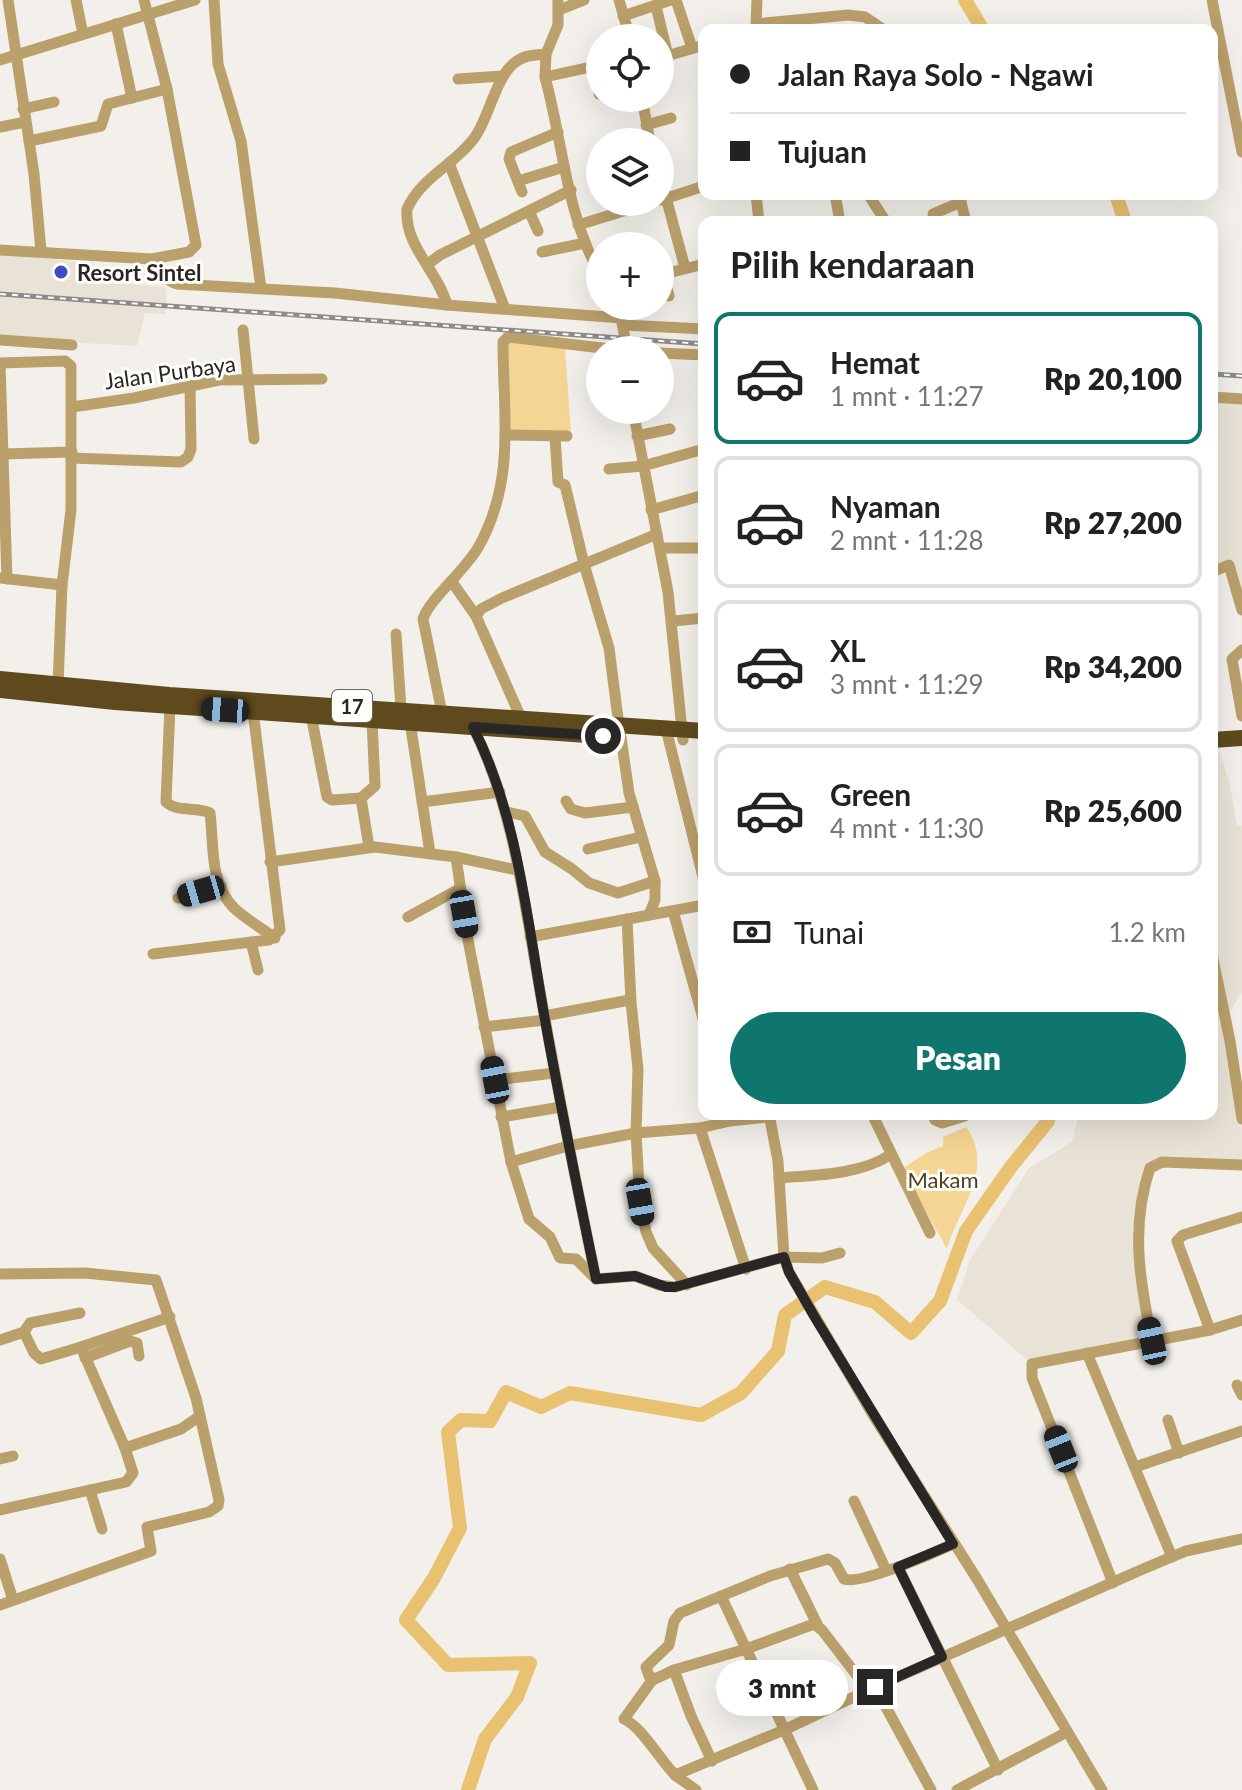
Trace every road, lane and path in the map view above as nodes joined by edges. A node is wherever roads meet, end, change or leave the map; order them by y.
1 (76, 0) edge
2 (144, 0) edge
3 (195, 0) edge
4 (214, 0) edge
5 (584, 0) edge
6 (619, 0) edge
7 (673, 0) edge
8 (757, 0) edge
9 (1212, 0) edge
10 (7, 4) edge
11 (558, 5) edge
12 (656, 6) junction
13 (149, 15) junction
14 (833, 15) junction
15 (623, 16) junction
16 (116, 24) junction
17 (626, 24) edge
18 (659, 24) edge
19 (755, 24) edge
20 (787, 24) edge
21 (835, 24) edge
22 (875, 24) edge
23 (1217, 24) edge
24 (1218, 30) edge
25 (83, 34) junction
26 (698, 47) edge
27 (546, 54) junction
28 (674, 54) edge
29 (16, 55) junction
30 (0, 60) edge
31 (586, 68) edge
32 (502, 76) junction
33 (545, 77) junction
34 (458, 79) dead end
35 (167, 89) junction
36 (132, 98) junction
37 (54, 102) dead end
38 (644, 112) edge
39 (24, 116) junction
40 (671, 118) dead end
41 (646, 125) junction
42 (0, 127) edge
43 (647, 128) edge
44 (558, 132) junction
45 (29, 141) junction
46 (1242, 152) edge
47 (449, 163) junction
48 (564, 167) junction
49 (698, 188) edge
50 (571, 190) junction
51 (674, 196) edge
52 (957, 200) edge
53 (529, 211) junction
54 (933, 214) dead end
55 (607, 216) edge
56 (669, 216) edge
57 (578, 225) junction
58 (538, 231) dead end
59 (477, 236) junction
60 (585, 243) joint
61 (0, 250) edge
62 (41, 251) junction
63 (542, 252) dead end
64 (152, 259) junction
65 (428, 264) junction
66 (698, 265) edge
67 (685, 268) junction
68 (674, 271) edge
69 (261, 288) junction
70 (447, 305) junction
71 (505, 309) junction
72 (586, 314) edge
73 (647, 320) edge
74 (698, 328) edge
75 (243, 330) dead end
76 (0, 340) edge
77 (72, 345) dead end
78 (586, 347) edge
79 (674, 354) edge
80 (698, 355) edge
81 (0, 363) edge
82 (322, 379) dead end
83 (247, 381) junction
84 (190, 386) junction
85 (1218, 397) edge
86 (1242, 399) edge
87 (72, 407) junction
88 (635, 424) edge
89 (670, 429) dead end
90 (507, 435) junction
91 (637, 436) junction
92 (254, 439) dead end
93 (2, 451) edge
94 (698, 451) edge
95 (71, 455) junction
96 (643, 466) junction
97 (609, 469) dead end
98 (698, 497) edge
99 (651, 510) junction
100 (657, 534) junction
101 (660, 548) junction
102 (698, 548) edge
103 (584, 564) junction
104 (1218, 570) edge
105 (3, 578) edge
106 (452, 582) junction
107 (62, 585) junction
108 (1242, 610) edge
109 (476, 616) junction
110 (698, 619) edge
111 (673, 621) junction
112 (396, 634) dead end
113 (1242, 650) edge
114 (0, 679) edge
115 (58, 685) junction
116 (0, 690) edge
117 (170, 706) junction
118 (253, 711) junction
119 (442, 713) junction
120 (311, 715) junction
121 (406, 716) junction
122 (1242, 716) edge
123 (521, 718) junction
124 (372, 720) junction
125 (473, 727) junction
126 (1242, 729) edge
127 (1218, 730) edge
128 (620, 732) junction
129 (698, 732) edge
130 (675, 734) junction
131 (1242, 738) edge
132 (698, 740) edge
133 (1218, 740) edge
134 (500, 792) junction
135 (361, 798) junction
136 (566, 801) dead end
137 (422, 802) junction
138 (633, 807) junction
139 (507, 812) junction
140 (641, 837) junction
141 (369, 847) junction
142 (588, 849) dead end
143 (698, 851) edge
144 (430, 853) junction
145 (456, 857) junction
146 (270, 862) junction
147 (517, 870) junction
148 (655, 881) junction
149 (221, 886) junction
150 (459, 889) junction
151 (178, 898) dead end
152 (698, 906) edge
153 (673, 911) junction
154 (649, 915) junction
155 (408, 917) dead end
156 (627, 919) junction
157 (530, 937) junction
158 (275, 938) junction
159 (251, 942) junction
160 (153, 954) dead end
161 (258, 970) dead end
162 (1218, 983) edge
163 (630, 1000) junction
164 (698, 1001) edge
165 (545, 1018) junction
166 (484, 1027) junction
167 (554, 1073) junction
168 (495, 1080) junction
169 (561, 1107) junction
170 (501, 1117) junction
171 (1242, 1119) edge
172 (723, 1120) edge
173 (770, 1120) edge
174 (875, 1120) edge
175 (700, 1128) junction
176 (636, 1133) junction
177 (568, 1146) junction
178 (890, 1155) junction
179 (511, 1162) junction
180 (1242, 1165) edge
181 (779, 1178) junction
182 (1242, 1217) edge
183 (930, 1233) dead end
184 (840, 1253) dead end
185 (784, 1257) junction
186 (746, 1269) junction
187 (0, 1274) edge
188 (596, 1279) junction
189 (687, 1285) junction
190 (80, 1313) dead end
191 (170, 1317) junction
192 (1242, 1320) edge
193 (1210, 1330) junction
194 (24, 1332) junction
195 (0, 1340) edge
196 (1152, 1341) junction
197 (83, 1352) junction
198 (1087, 1353) junction
199 (139, 1356) dead end
200 (200, 1416) junction
201 (1168, 1420) dead end
202 (1242, 1431) edge
203 (125, 1448) junction
204 (1179, 1453) junction
205 (13, 1456) dead end
206 (0, 1459) edge
207 (1135, 1467) junction
208 (90, 1490) junction
209 (854, 1501) dead end
210 (0, 1510) edge
211 (102, 1529) dead end
212 (1242, 1539) edge
213 (953, 1544) junction
214 (1172, 1557) junction
215 (0, 1559) edge
216 (892, 1568) junction
217 (790, 1569) junction
218 (1113, 1583) junction
219 (721, 1596) junction
220 (13, 1600) junction
221 (0, 1605) edge
222 (818, 1626) junction
223 (1006, 1630) junction
224 (746, 1649) junction
225 (942, 1657) junction
226 (674, 1670) junction
227 (653, 1679) junction
228 (871, 1688) junction
229 (784, 1730) junction
230 (1067, 1732) junction
231 (712, 1761) junction
232 (998, 1770) junction
233 (675, 1775) junction
234 (696, 1790) edge
235 (813, 1790) edge
236 (931, 1790) edge
237 (957, 1790) edge
238 (1102, 1790) edge

1 - 25 street
2 - 13 street
3 - 13 street
4 - 69 street
5 - 11 street
6 - 15 street
7 - 12 street
7 - 26 street
8 - 19 street
9 - 23 street
10 - 29 street
11 - 27 street
12 - 15 street
12 - 18 street
13 - 16 street
13 - 35 street
14 - 20 street
14 - 21 street
14 - 22 street
15 - 17 street
16 - 25 street
16 - 36 street
24 - 46 street
25 - 29 street
26 - 28 street
27 - 32 street
27 - 33 street
29 - 30 street
29 - 39 street
31 - 33 street
32 - 34 street
32 - 47 street
33 - 44 street
35 - 36 street
35 - 64 street
36 - 45 street
37 - 39 street
38 - 41 street
39 - 42 street
39 - 45 street
40 - 41 street
41 - 43 street
44 - 48 street
44 - 48 street
45 - 62 street
47 - 59 street
47 - 65 street
48 - 50 street
49 - 51 street
50 - 53 street
50 - 57 street
52 - 54 street
53 - 58 street
53 - 59 street
55 - 57 street
56 - 67 street
57 - 60 street
59 - 65 street
59 - 71 street
60 - 63 street
61 - 62 street
62 - 64 street
64 - 69 street
65 - 70 street
66 - 67 street
67 - 68 street
69 - 70 street
70 - 71 street
71 - 72 street
73 - 74 street
75 - 83 street
76 - 77 street
78 - 90 street
79 - 80 street
81 - 87 street
81 - 93 street
82 - 83 street, Jalan Purbaya
83 - 84 street, Jalan Purbaya
83 - 92 street
84 - 87 street, Jalan Purbaya
84 - 95 street
85 - 86 street
87 - 95 street
88 - 91 street
89 - 91 street
90 - 103 street
90 - 106 street
91 - 96 street
93 - 95 street
93 - 105 street
94 - 96 street
95 - 107 street
96 - 97 street
96 - 99 street
98 - 99 street
99 - 100 street
100 - 101 street
100 - 103 street
101 - 102 street
101 - 111 street
103 - 109 street
103 - 128 street
104 - 108 street
105 - 107 street
106 - 109 street
106 - 119 street
107 - 115 street
109 - 123 street
110 - 111 street
111 - 130 street
112 - 121 street
113 - 122 street
114 - 115 highway, 17
115 - 121 highway, 17
116 - 117 highway, 17
117 - 118 highway, 17
117 - 149 street
118 - 120 highway, 17
118 - 146 street
119 - 121 highway, 17
119 - 123 highway, 17
120 - 124 highway, 17
120 - 135 street
121 - 124 highway, 17
121 - 125 highway, 17
121 - 137 street
123 - 128 highway, 17
124 - 135 street
125 - 128 highway, 17
125 - 134 street
126 - 127 highway
128 - 130 highway, 17
128 - 138 street
129 - 130 highway, 17
130 - 132 highway, 17
130 - 143 street
131 - 133 highway
134 - 137 street
134 - 139 street
135 - 141 street
136 - 138 street
137 - 144 street
138 - 140 street
139 - 147 street
139 - 148 street
140 - 142 street
140 - 148 street
141 - 144 street
141 - 146 street
144 - 145 street
145 - 147 street
145 - 150 street
146 - 158 street
147 - 157 street
148 - 154 street
149 - 151 street
149 - 158 street
150 - 155 street
150 - 166 street
152 - 153 street
153 - 154 street
153 - 164 street
154 - 156 street
156 - 157 street
156 - 163 street
157 - 165 street
158 - 159 street
159 - 160 street
159 - 161 street
162 - 171 street
163 - 165 street
163 - 176 street
165 - 166 street
165 - 167 street
166 - 168 street
167 - 168 street
167 - 169 street
168 - 170 street
169 - 170 street
169 - 177 street
170 - 179 street
172 - 175 street
173 - 181 street
174 - 178 street
175 - 176 street
175 - 186 street
176 - 177 street
176 - 189 street
177 - 179 street
177 - 188 street
178 - 181 street
178 - 183 street
179 - 188 street
180 - 196 street
181 - 185 street
182 - 193 street
184 - 185 street
185 - 186 street
185 - 213 street
186 - 189 street
187 - 191 street
188 - 189 street
190 - 194 street
191 - 197 street
191 - 200 street
192 - 193 street
193 - 196 street
194 - 195 street
194 - 197 street
196 - 198 street
197 - 199 street
197 - 203 street
198 - 207 street
198 - 218 street
200 - 203 street
200 - 220 street
201 - 204 street
202 - 204 street
203 - 208 street
204 - 207 street
205 - 206 street
207 - 214 street
208 - 210 street
208 - 211 street
209 - 216 street
212 - 214 street
213 - 216 street
213 - 223 street
214 - 218 street
215 - 220 street
216 - 217 street
216 - 225 street
217 - 219 street
217 - 222 street
218 - 223 street
219 - 224 street
219 - 227 street
220 - 221 street
222 - 224 street
222 - 228 street
223 - 225 street
223 - 230 street
224 - 226 street
224 - 229 street
225 - 228 street
225 - 232 street
226 - 227 street
226 - 231 street
227 - 233 street
228 - 229 street
228 - 236 street
229 - 231 street
229 - 235 street
230 - 232 street
230 - 238 street
231 - 233 street
232 - 237 street
233 - 234 street

